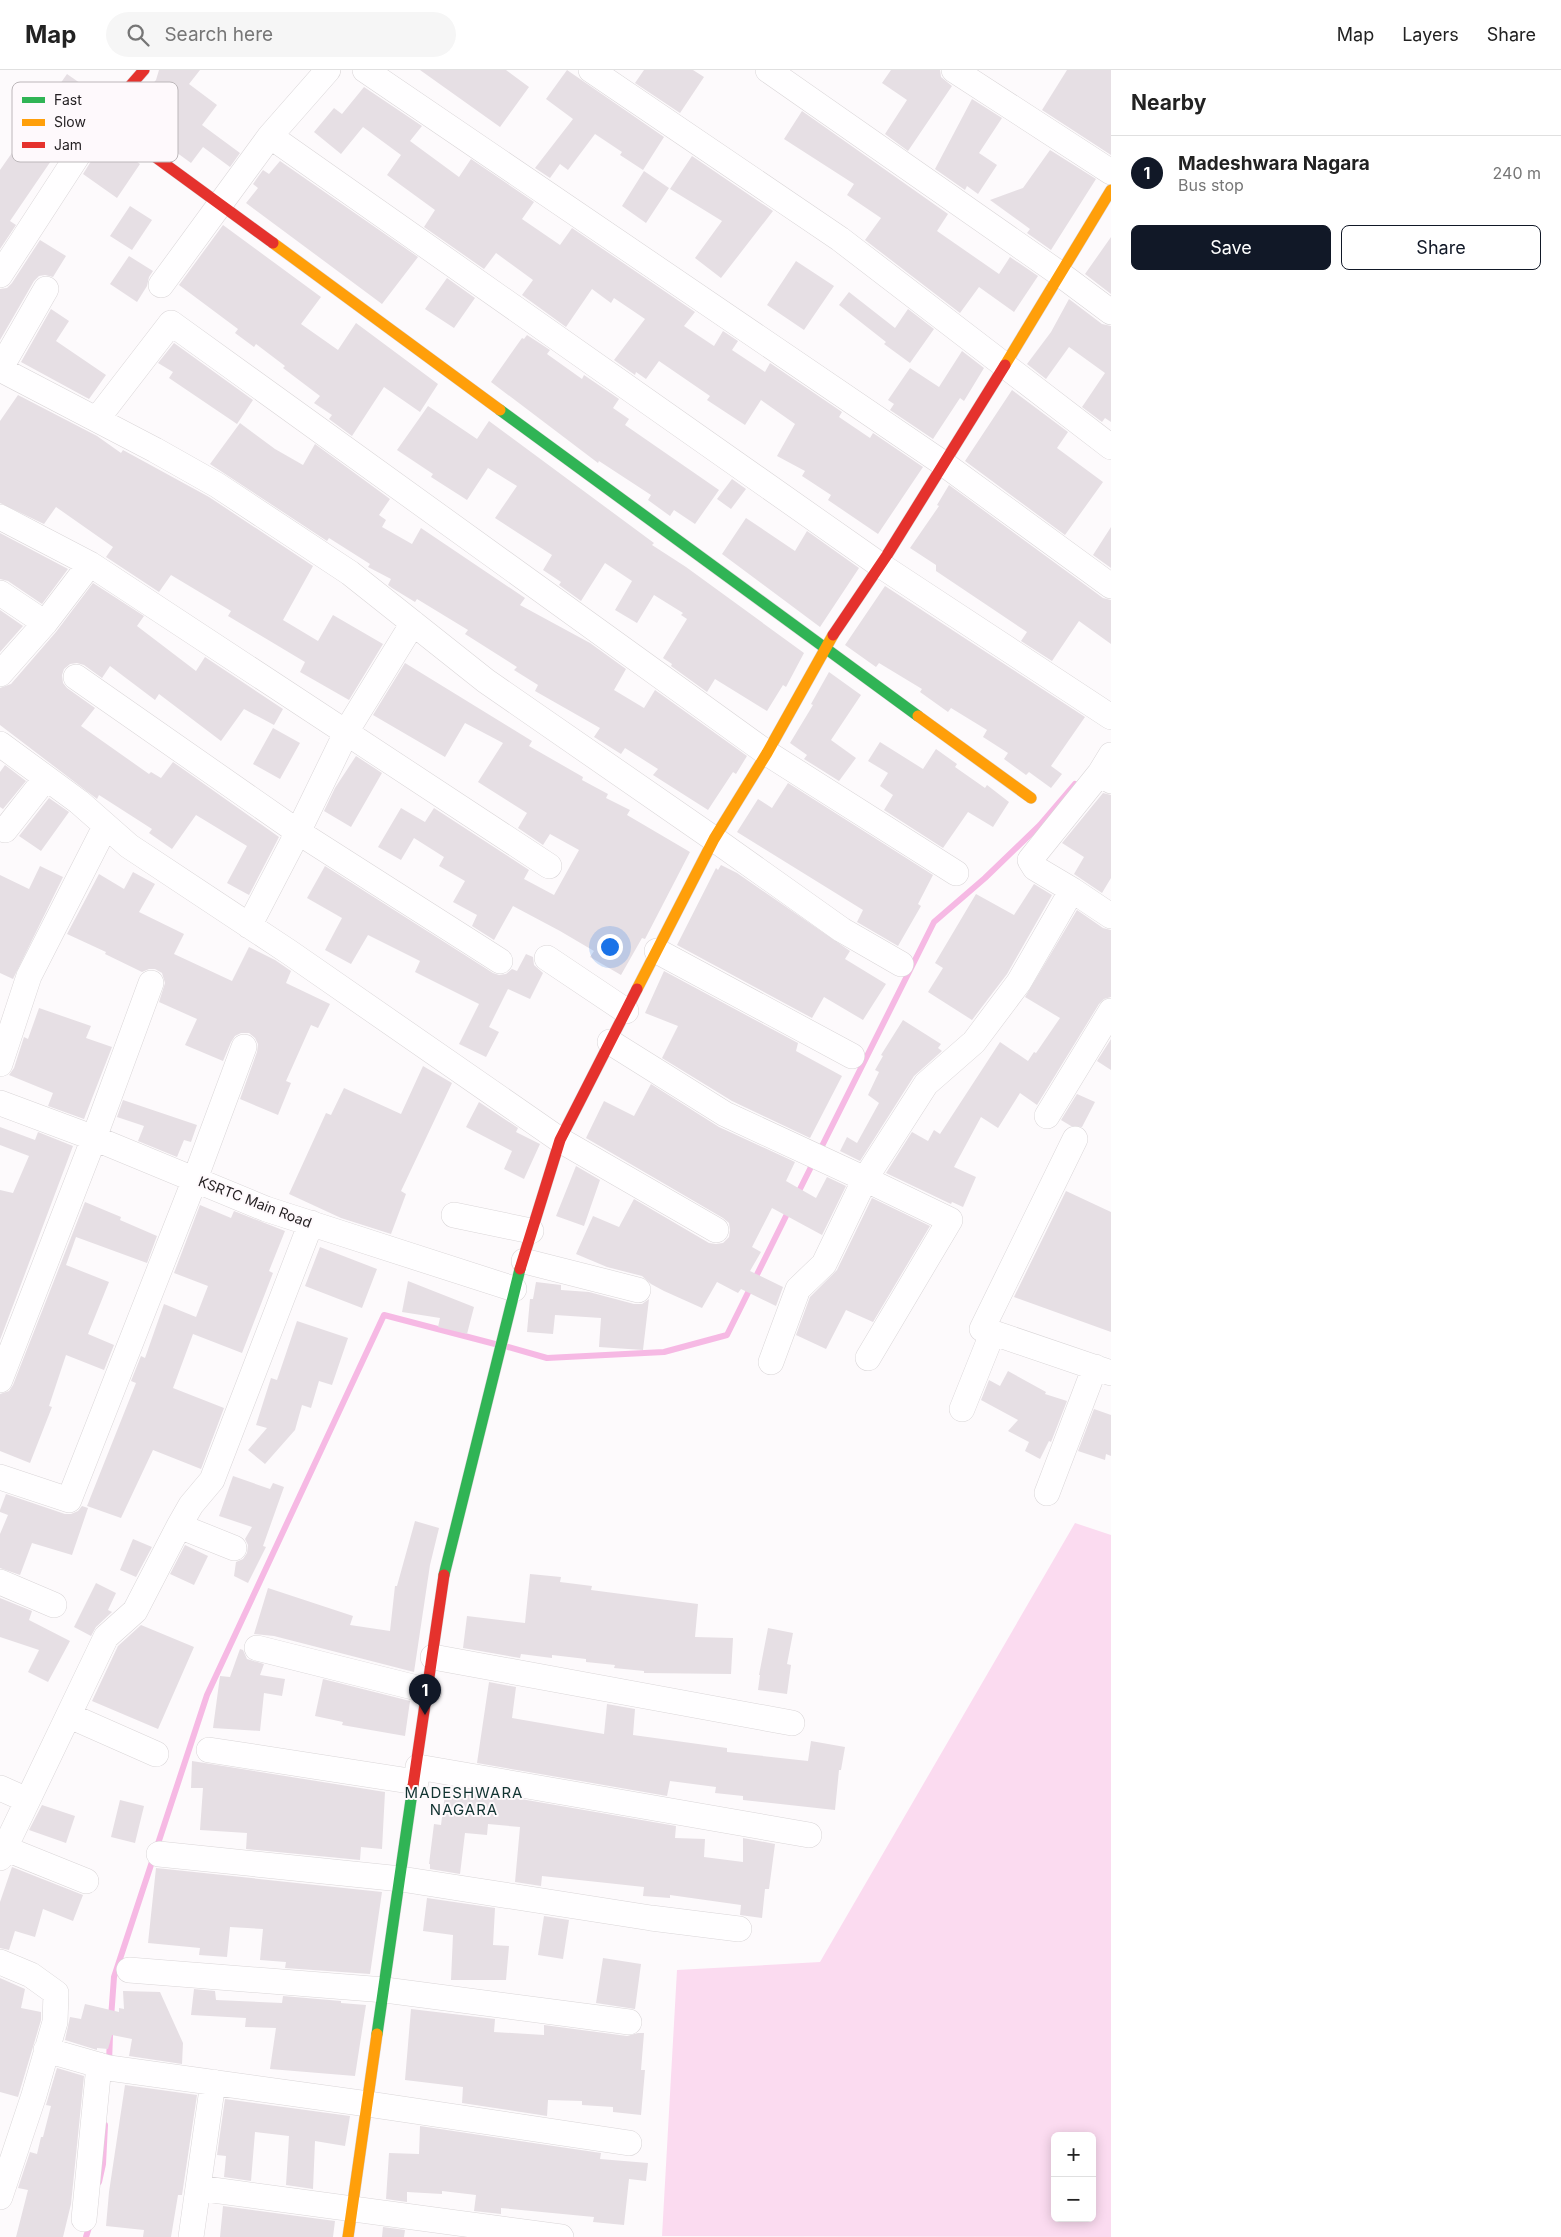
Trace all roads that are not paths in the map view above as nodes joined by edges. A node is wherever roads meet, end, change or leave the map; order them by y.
1 (144, 70) edge
2 (328, 70) edge
3 (365, 70) edge
4 (591, 70) edge
5 (768, 70) edge
6 (954, 70) edge
7 (134, 82) edge
8 (270, 136) junction
9 (73, 162) edge
10 (162, 162) edge
11 (1111, 172) edge
12 (1111, 190) edge
13 (221, 205) junction
14 (1060, 274) junction
15 (0, 275) edge
16 (161, 285) dead end
17 (46, 289) dead end
18 (1111, 312) edge
19 (1003, 364) junction
20 (0, 369) edge
21 (96, 419) junction
22 (1111, 447) edge
23 (944, 464) junction
24 (0, 517) edge
25 (90, 564) junction
26 (880, 565) junction
27 (1111, 586) edge
28 (0, 593) edge
29 (45, 623) junction
30 (413, 623) junction
31 (824, 649) junction
32 (0, 674) edge
33 (76, 677) dead end
34 (1111, 718) edge
35 (346, 734) junction
36 (0, 744) edge
37 (767, 753) junction
38 (1107, 770) edge
39 (46, 778) junction
40 (1031, 798) dead end
41 (105, 827) junction
42 (5, 830) dead end
43 (298, 832) junction
44 (714, 839) junction
45 (549, 866) dead end
46 (956, 873) dead end
47 (1072, 890) junction
48 (1111, 916) edge
49 (249, 926) junction
50 (657, 951) junction
51 (547, 958) dead end
52 (500, 961) dead end
53 (901, 964) dead end
54 (151, 983) dead end
55 (626, 1011) junction
56 (1111, 1011) edge
57 (610, 1042) junction
58 (244, 1047) dead end
59 (852, 1056) dead end
60 (0, 1064) edge
61 (0, 1103) edge
62 (1047, 1116) dead end
63 (94, 1138) junction
64 (1075, 1139) dead end
65 (560, 1140) junction
66 (195, 1179) junction
67 (865, 1179) junction
68 (454, 1215) dead end
69 (311, 1223) junction
70 (716, 1230) dead end
71 (531, 1231) junction
72 (524, 1261) junction
73 (514, 1289) junction
74 (638, 1290) dead end
75 (992, 1334) junction
76 (868, 1358) dead end
77 (770, 1362) dead end
78 (1103, 1370) edge
79 (0, 1380) edge
80 (962, 1409) dead end
81 (0, 1476) edge
82 (1047, 1493) dead end
83 (179, 1526) junction
84 (234, 1548) dead end
85 (0, 1582) edge
86 (54, 1604) dead end
87 (257, 1648) dead end
88 (433, 1657) junction
89 (429, 1691) junction
90 (70, 1716) junction
91 (792, 1723) dead end
92 (209, 1750) dead end
93 (156, 1754) dead end
94 (417, 1774) junction
95 (0, 1788) edge
96 (27, 1800) junction
97 (809, 1835) dead end
98 (2, 1853) edge
99 (159, 1854) dead end
100 (401, 1879) junction
101 (86, 1881) dead end
102 (739, 1929) dead end
103 (0, 1962) edge
104 (129, 1970) dead end
105 (385, 1990) junction
106 (629, 2022) dead end
107 (46, 2050) junction
108 (103, 2066) junction
109 (213, 2082) junction
110 (368, 2104) junction
111 (629, 2143) dead end
112 (198, 2188) junction
113 (0, 2197) edge
114 (352, 2209) junction
115 (84, 2220) dead end
116 (191, 2237) edge
117 (348, 2237) edge
118 (562, 2237) edge

1 - 7 street
2 - 8 street
3 - 23 street
4 - 19 street
5 - 14 street
6 - 11 street
8 - 13 street
8 - 26 street
9 - 15 street
10 - 13 street
12 - 14 street
13 - 16 street
13 - 31 street
14 - 18 street
14 - 19 street
17 - 20 street
19 - 22 street
19 - 23 street
20 - 21 street
21 - 30 street
21 - 37 street
23 - 26 street
23 - 27 street
24 - 25 street
25 - 29 street
25 - 35 street
26 - 31 street
26 - 34 street
28 - 29 street
29 - 32 street
30 - 35 street
30 - 44 street
31 - 37 street
31 - 40 street
33 - 43 street
35 - 43 street
35 - 45 street
36 - 39 street
37 - 44 street
37 - 46 street
38 - 47 street
39 - 41 street
39 - 42 street
41 - 49 street
41 - 60 street
43 - 49 street
43 - 52 street
44 - 50 street
44 - 53 street
47 - 48 street
47 - 67 street
49 - 65 street
50 - 55 street
50 - 59 street
51 - 55 street
54 - 63 street
55 - 57 street
56 - 62 street
57 - 65 street
57 - 67 street
58 - 66 street
61 - 63 street, KSRTC Main Road
63 - 66 street, KSRTC Main Road
63 - 79 street
64 - 75 street
65 - 70 street
65 - 71 street
66 - 69 street, KSRTC Main Road
66 - 81 street
67 - 76 street
67 - 77 street
68 - 71 street
69 - 73 street, KSRTC Main Road
69 - 83 street
71 - 72 street
72 - 73 street
72 - 74 street
73 - 88 street
75 - 78 street
75 - 80 street
78 - 82 street
83 - 84 street
83 - 90 street
85 - 86 street
87 - 89 street
88 - 89 street
88 - 91 street
89 - 94 street
90 - 93 street
90 - 96 street
92 - 94 street
94 - 97 street
94 - 100 street
95 - 96 street
96 - 98 street
98 - 101 street
99 - 100 street
100 - 102 street
100 - 105 street
103 - 107 street
104 - 105 street
105 - 106 street
105 - 110 street
107 - 108 street
107 - 113 street
108 - 109 street
108 - 115 street
109 - 110 street
109 - 112 street
110 - 111 street
110 - 114 street
112 - 114 street
112 - 116 street
114 - 117 street
114 - 118 street

